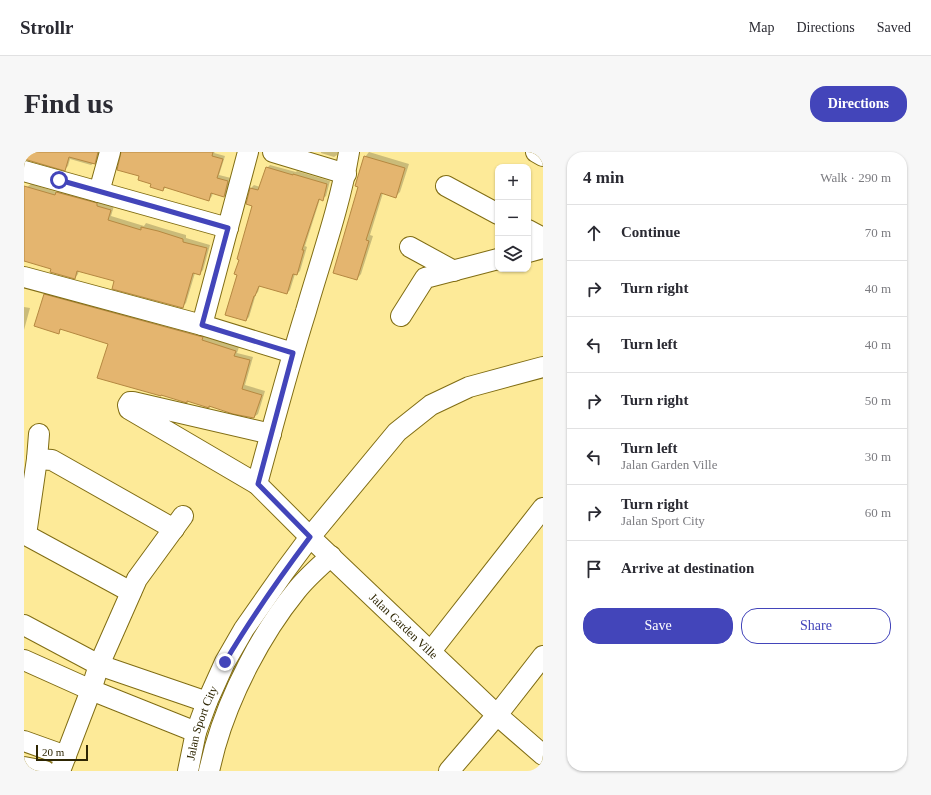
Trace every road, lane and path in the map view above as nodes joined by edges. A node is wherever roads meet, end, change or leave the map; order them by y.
1 (110, 152) edge
2 (248, 152) edge
3 (273, 152) edge
4 (349, 152) edge
5 (536, 152) edge
6 (543, 156) edge
7 (24, 170) edge
8 (346, 174) junction
9 (446, 186) dead end
10 (99, 192) junction
11 (495, 212) edge
12 (228, 228) junction
13 (531, 232) edge
14 (543, 238) edge
15 (410, 247) dead end
16 (543, 248) edge
17 (531, 251) edge
18 (495, 261) edge
19 (454, 271) junction
20 (24, 276) edge
21 (401, 316) dead end
22 (202, 325) junction
23 (293, 353) junction
24 (543, 367) edge
25 (40, 434) dead end
26 (271, 434) junction
27 (37, 459) junction
28 (258, 484) junction
29 (543, 508) edge
30 (310, 537) junction
31 (331, 556) junction
32 (131, 592) junction
33 (24, 626) edge
34 (431, 651) junction
35 (543, 656) edge
36 (24, 660) edge
37 (99, 665) junction
38 (92, 690) junction
39 (207, 702) junction
40 (497, 715) junction
41 (196, 732) junction
42 (24, 741) edge
43 (543, 755) edge
44 (63, 763) edge
45 (24, 767) edge
46 (45, 771) edge
47 (188, 771) edge
48 (209, 771) edge
49 (449, 771) edge

1 - 10 street
2 - 12 street
3 - 8 street
4 - 8 street
5 - 6 street
7 - 10 street
8 - 23 street
9 - 11 street
10 - 12 street
12 - 22 street
13 - 14 street
15 - 19 street
16 - 17 street
18 - 19 street
19 - 21 street
20 - 22 street
22 - 23 street
23 - 26 street
24 - 30 street, Jalan Sport City
25 - 27 street
26 - 28 street
26 - 28 street, Jalan Garden Ville
27 - 32 street
27 - 32 street
28 - 30 street, Jalan Garden Ville
29 - 34 street
30 - 31 street, Jalan Garden Ville
30 - 39 street, Jalan Sport City
31 - 34 street, Jalan Garden Ville
31 - 48 street, Jalan Sport City
32 - 37 street
33 - 37 street
34 - 40 street, Jalan Garden Ville
35 - 40 street
36 - 38 street
37 - 38 street
37 - 39 street
38 - 41 street
38 - 44 street
39 - 41 street, Jalan Sport City
40 - 43 street, Jalan Garden Ville
40 - 49 street
41 - 47 street, Jalan Sport City
42 - 44 street
45 - 46 street

